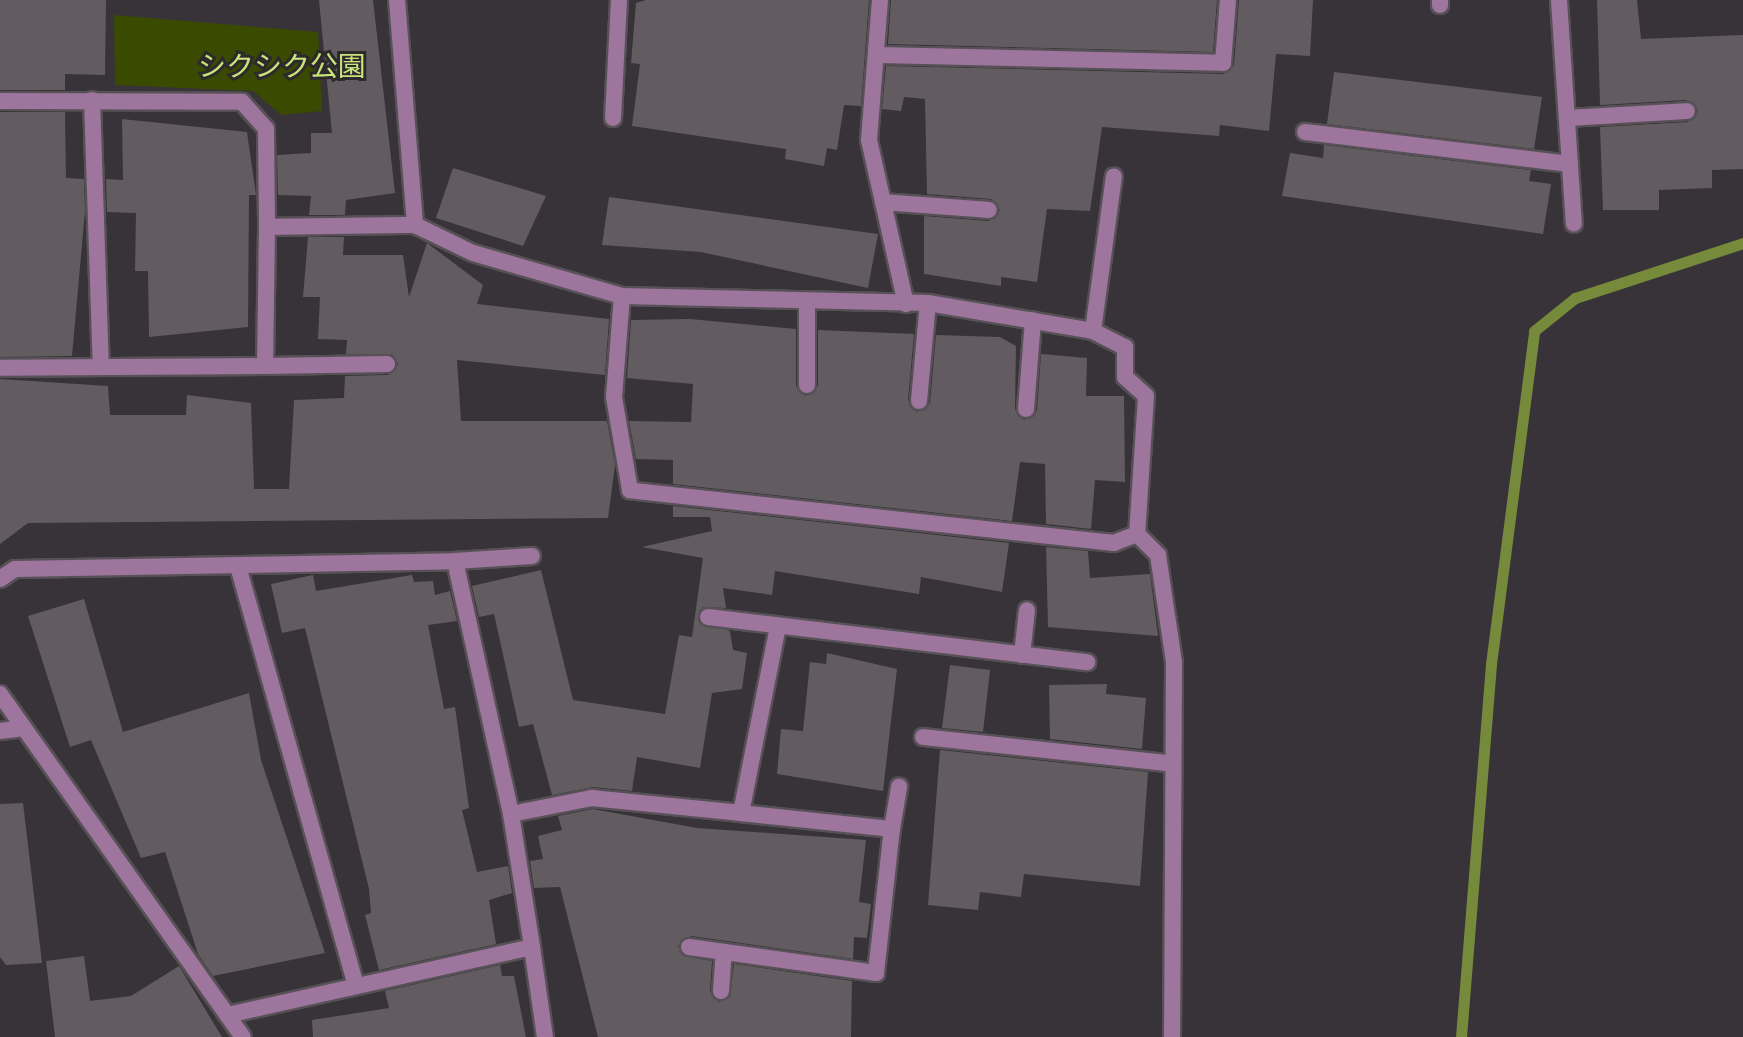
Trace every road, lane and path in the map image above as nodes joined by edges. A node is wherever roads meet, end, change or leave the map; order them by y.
1 (397, 0) edge
2 (619, 0) edge
3 (880, 0) edge
4 (1228, 0) edge
5 (1559, 0) edge
6 (876, 55) junction
7 (92, 100) junction
8 (0, 101) edge
9 (1687, 111) dead end
10 (613, 118) dead end
11 (1567, 118) junction
12 (1305, 132) dead end
13 (1570, 164) junction
14 (1114, 176) dead end
15 (883, 202) junction
16 (989, 210) dead end
17 (1574, 223) dead end
18 (415, 225) junction
19 (267, 227) junction
20 (622, 296) junction
21 (928, 303) junction
22 (906, 304) junction
23 (807, 306) junction
24 (1033, 320) junction
25 (1093, 331) junction
26 (387, 364) dead end
27 (265, 366) junction
28 (101, 367) junction
29 (0, 368) edge
30 (807, 385) dead end
31 (919, 401) dead end
32 (1026, 409) dead end
33 (1137, 534) junction
34 (532, 556) dead end
35 (455, 561) junction
36 (238, 566) junction
37 (0, 579) edge
38 (1027, 610) dead end
39 (708, 617) dead end
40 (778, 626) junction
41 (1022, 655) junction
42 (1087, 662) dead end
43 (0, 694) edge
44 (24, 728) junction
45 (0, 731) edge
46 (923, 737) dead end
47 (1168, 763) junction
48 (899, 787) dead end
49 (741, 813) junction
50 (511, 814) junction
51 (892, 829) junction
52 (532, 947) junction
53 (689, 947) dead end
54 (724, 952) junction
55 (356, 985) junction
56 (721, 991) dead end
57 (228, 1015) junction
58 (243, 1037) edge
59 (545, 1037) edge
60 (1172, 1037) edge

1 - 18 street
2 - 10 street
3 - 6 street
4 - 6 street
5 - 11 street
6 - 15 street
7 - 8 street
7 - 19 street
7 - 28 street
9 - 11 street
11 - 13 street
12 - 13 street
13 - 17 street
14 - 25 street
15 - 16 street
15 - 22 street
18 - 19 street
18 - 20 street
19 - 27 street
20 - 23 street
20 - 33 street
21 - 22 street
21 - 24 street
21 - 31 street
22 - 23 street
23 - 30 street
24 - 25 street
24 - 32 street
25 - 33 street
26 - 27 street
27 - 28 street
28 - 29 street
33 - 47 street
34 - 35 street
35 - 36 street
35 - 50 street
36 - 37 street
36 - 55 street
38 - 41 street
39 - 40 street
40 - 41 street
40 - 49 street
41 - 42 street
43 - 44 street
44 - 45 street
44 - 57 street
46 - 47 street
47 - 60 street
48 - 51 street
49 - 50 street
49 - 51 street
50 - 52 street
51 - 54 street
52 - 55 street
52 - 59 street
53 - 54 street
54 - 56 street
55 - 57 street
57 - 58 street

